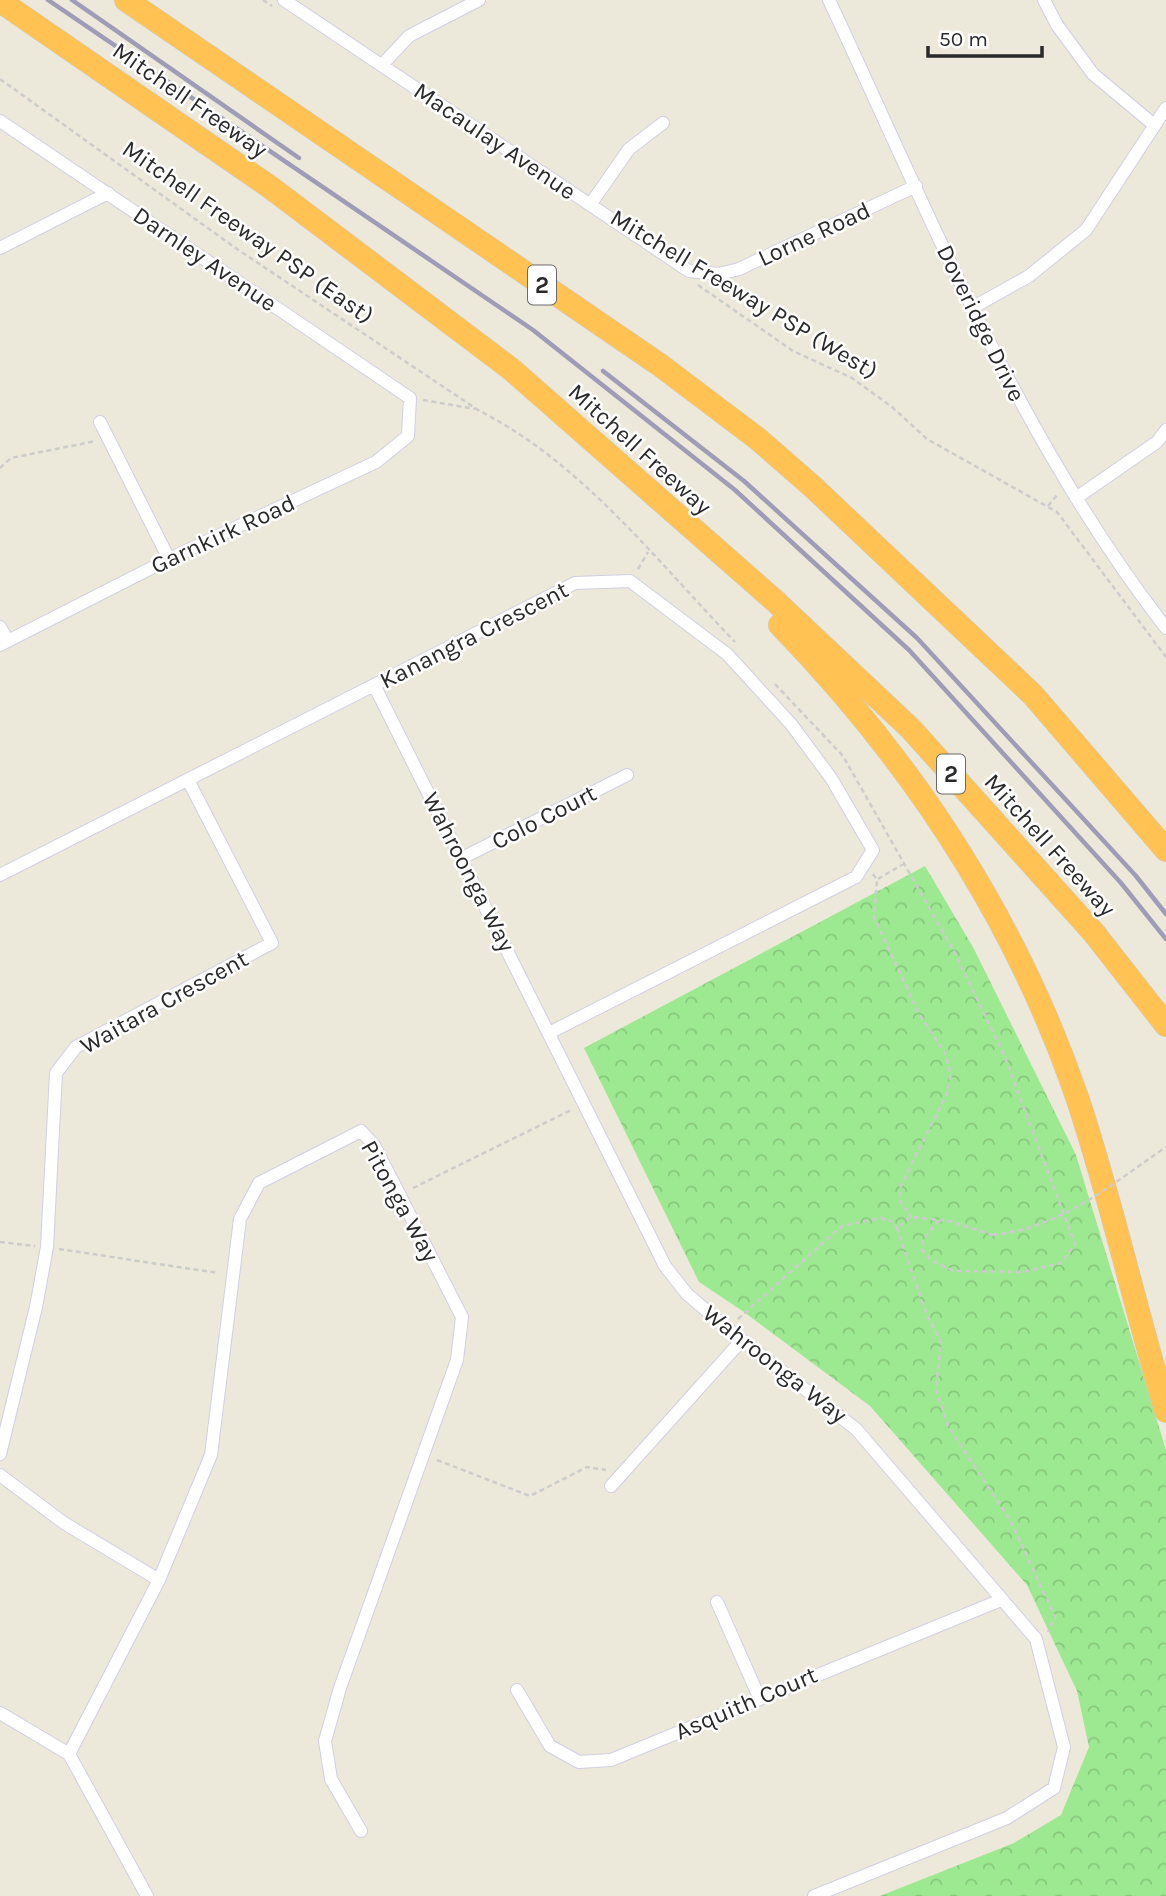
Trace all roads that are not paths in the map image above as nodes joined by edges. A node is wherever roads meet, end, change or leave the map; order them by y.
1 (126, 0) edge
2 (479, 0) edge
3 (829, 0) edge
4 (1044, 0) edge
5 (0, 1) edge
6 (279, 4) edge
7 (382, 65) junction
8 (1166, 108) edge
9 (0, 121) edge
10 (663, 122) dead end
11 (1153, 124) junction
12 (916, 186) junction
13 (107, 193) junction
14 (590, 205) junction
15 (0, 248) edge
16 (709, 274) joint
17 (972, 308) junction
18 (410, 398) joint
19 (100, 422) dead end
20 (1166, 430) edge
21 (1076, 498) junction
22 (710, 547) junction
23 (169, 559) junction
24 (0, 626) edge
25 (1166, 628) edge
26 (4, 643) edge
27 (374, 685) junction
28 (627, 775) dead end
29 (188, 780) junction
30 (1166, 850) edge
31 (462, 858) junction
32 (1, 873) edge
33 (1166, 1025) edge
34 (551, 1032) junction
35 (742, 1340) junction
36 (1166, 1410) edge
37 (0, 1454) edge
38 (0, 1475) edge
39 (611, 1486) dead end
40 (159, 1580) junction
41 (1001, 1600) junction
42 (717, 1602) dead end
43 (517, 1690) dead end
44 (759, 1697) junction
45 (0, 1713) edge
46 (69, 1754) junction
47 (361, 1831) dead end
48 (147, 1896) edge
49 (814, 1896) edge

1 - 30 highway, Mitchell Freeway / 2
2 - 7 street
3 - 12 street, Doveridge Drive
4 - 11 street
5 - 22 highway, Mitchell Freeway / 2
6 - 7 street, Macaulay Avenue
7 - 14 street, Macaulay Avenue
8 - 11 street
9 - 13 street, Darnley Avenue
10 - 14 street
11 - 17 street
12 - 16 street, Lorne Road
12 - 17 street, Doveridge Drive
13 - 15 street
13 - 18 street, Darnley Avenue
14 - 16 street, Macaulay Avenue
17 - 21 street, Doveridge Drive
18 - 23 street, Garnkirk Road
19 - 23 street
20 - 21 street
21 - 25 street, Doveridge Drive
22 - 33 highway, Mitchell Freeway / 2
22 - 36 highway
23 - 26 street, Garnkirk Road
24 - 26 street
27 - 29 street, Kanangra Crescent
27 - 31 street, Wahroonga Way
27 - 34 street, Kanangra Crescent
28 - 31 street, Colo Court
29 - 32 street, Kanangra Crescent
29 - 37 street, Waitara Crescent
31 - 34 street, Wahroonga Way
34 - 35 street, Wahroonga Way
35 - 39 street
35 - 41 street, Wahroonga Way
38 - 40 street
40 - 46 street, Pitonga Way
40 - 47 street, Pitonga Way
41 - 44 street, Asquith Court
41 - 49 street, Wahroonga Way
42 - 44 street
43 - 44 street, Asquith Court
45 - 46 street
46 - 48 street

